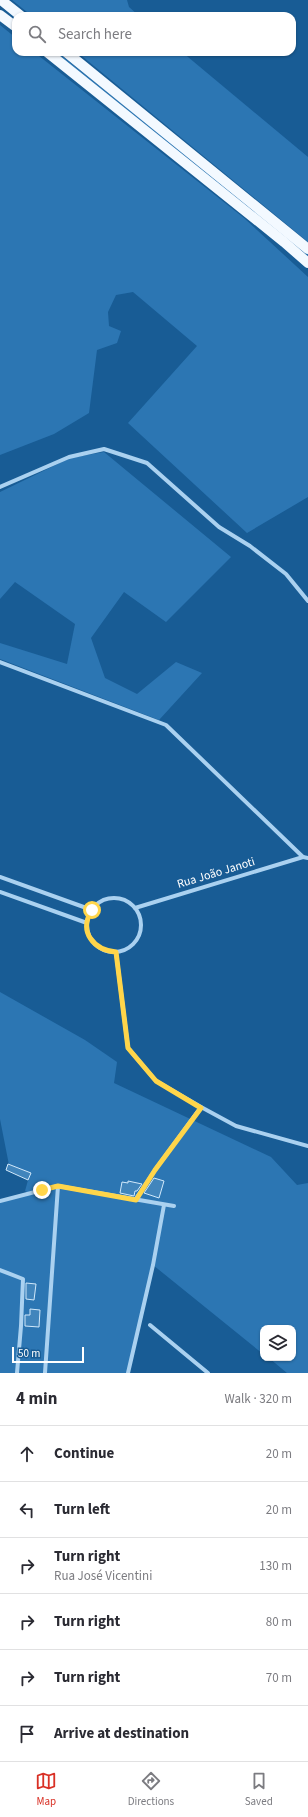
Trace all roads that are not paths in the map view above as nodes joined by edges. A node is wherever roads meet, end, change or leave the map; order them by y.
1 (1, 0) edge
2 (16, 12) edge
3 (0, 15) edge
4 (12, 24) edge
5 (52, 56) edge
6 (71, 56) edge
7 (308, 249) edge
8 (308, 263) edge
9 (0, 487) edge
10 (308, 602) edge
11 (0, 662) edge
12 (303, 857) junction
13 (308, 858) edge
14 (0, 877) edge
15 (0, 892) edge
16 (135, 908) junction
17 (92, 910) junction
18 (87, 923) junction
19 (116, 952) junction
20 (201, 1108) junction
21 (308, 1141) edge
22 (307, 1146) edge
23 (58, 1186) junction
24 (136, 1200) junction
25 (0, 1201) edge
26 (164, 1205) junction
27 (174, 1206) dead end
28 (0, 1270) edge
29 (150, 1325) dead end
30 (17, 1373) edge
31 (45, 1373) edge
32 (128, 1373) edge
33 (208, 1373) edge

1 - 2 main road
3 - 4 main road
5 - 8 main road
6 - 7 main road
9 - 10 street
11 - 12 street
12 - 13 street
12 - 16 street, Rua João Janoti
14 - 17 street
15 - 18 street
16 - 17 street
16 - 19 street
17 - 18 street
18 - 19 street
19 - 20 street
20 - 22 street
20 - 24 street
21 - 22 street
23 - 24 street
23 - 25 street
23 - 31 street
24 - 26 street
26 - 27 street
26 - 32 street
28 - 30 street
29 - 33 street

